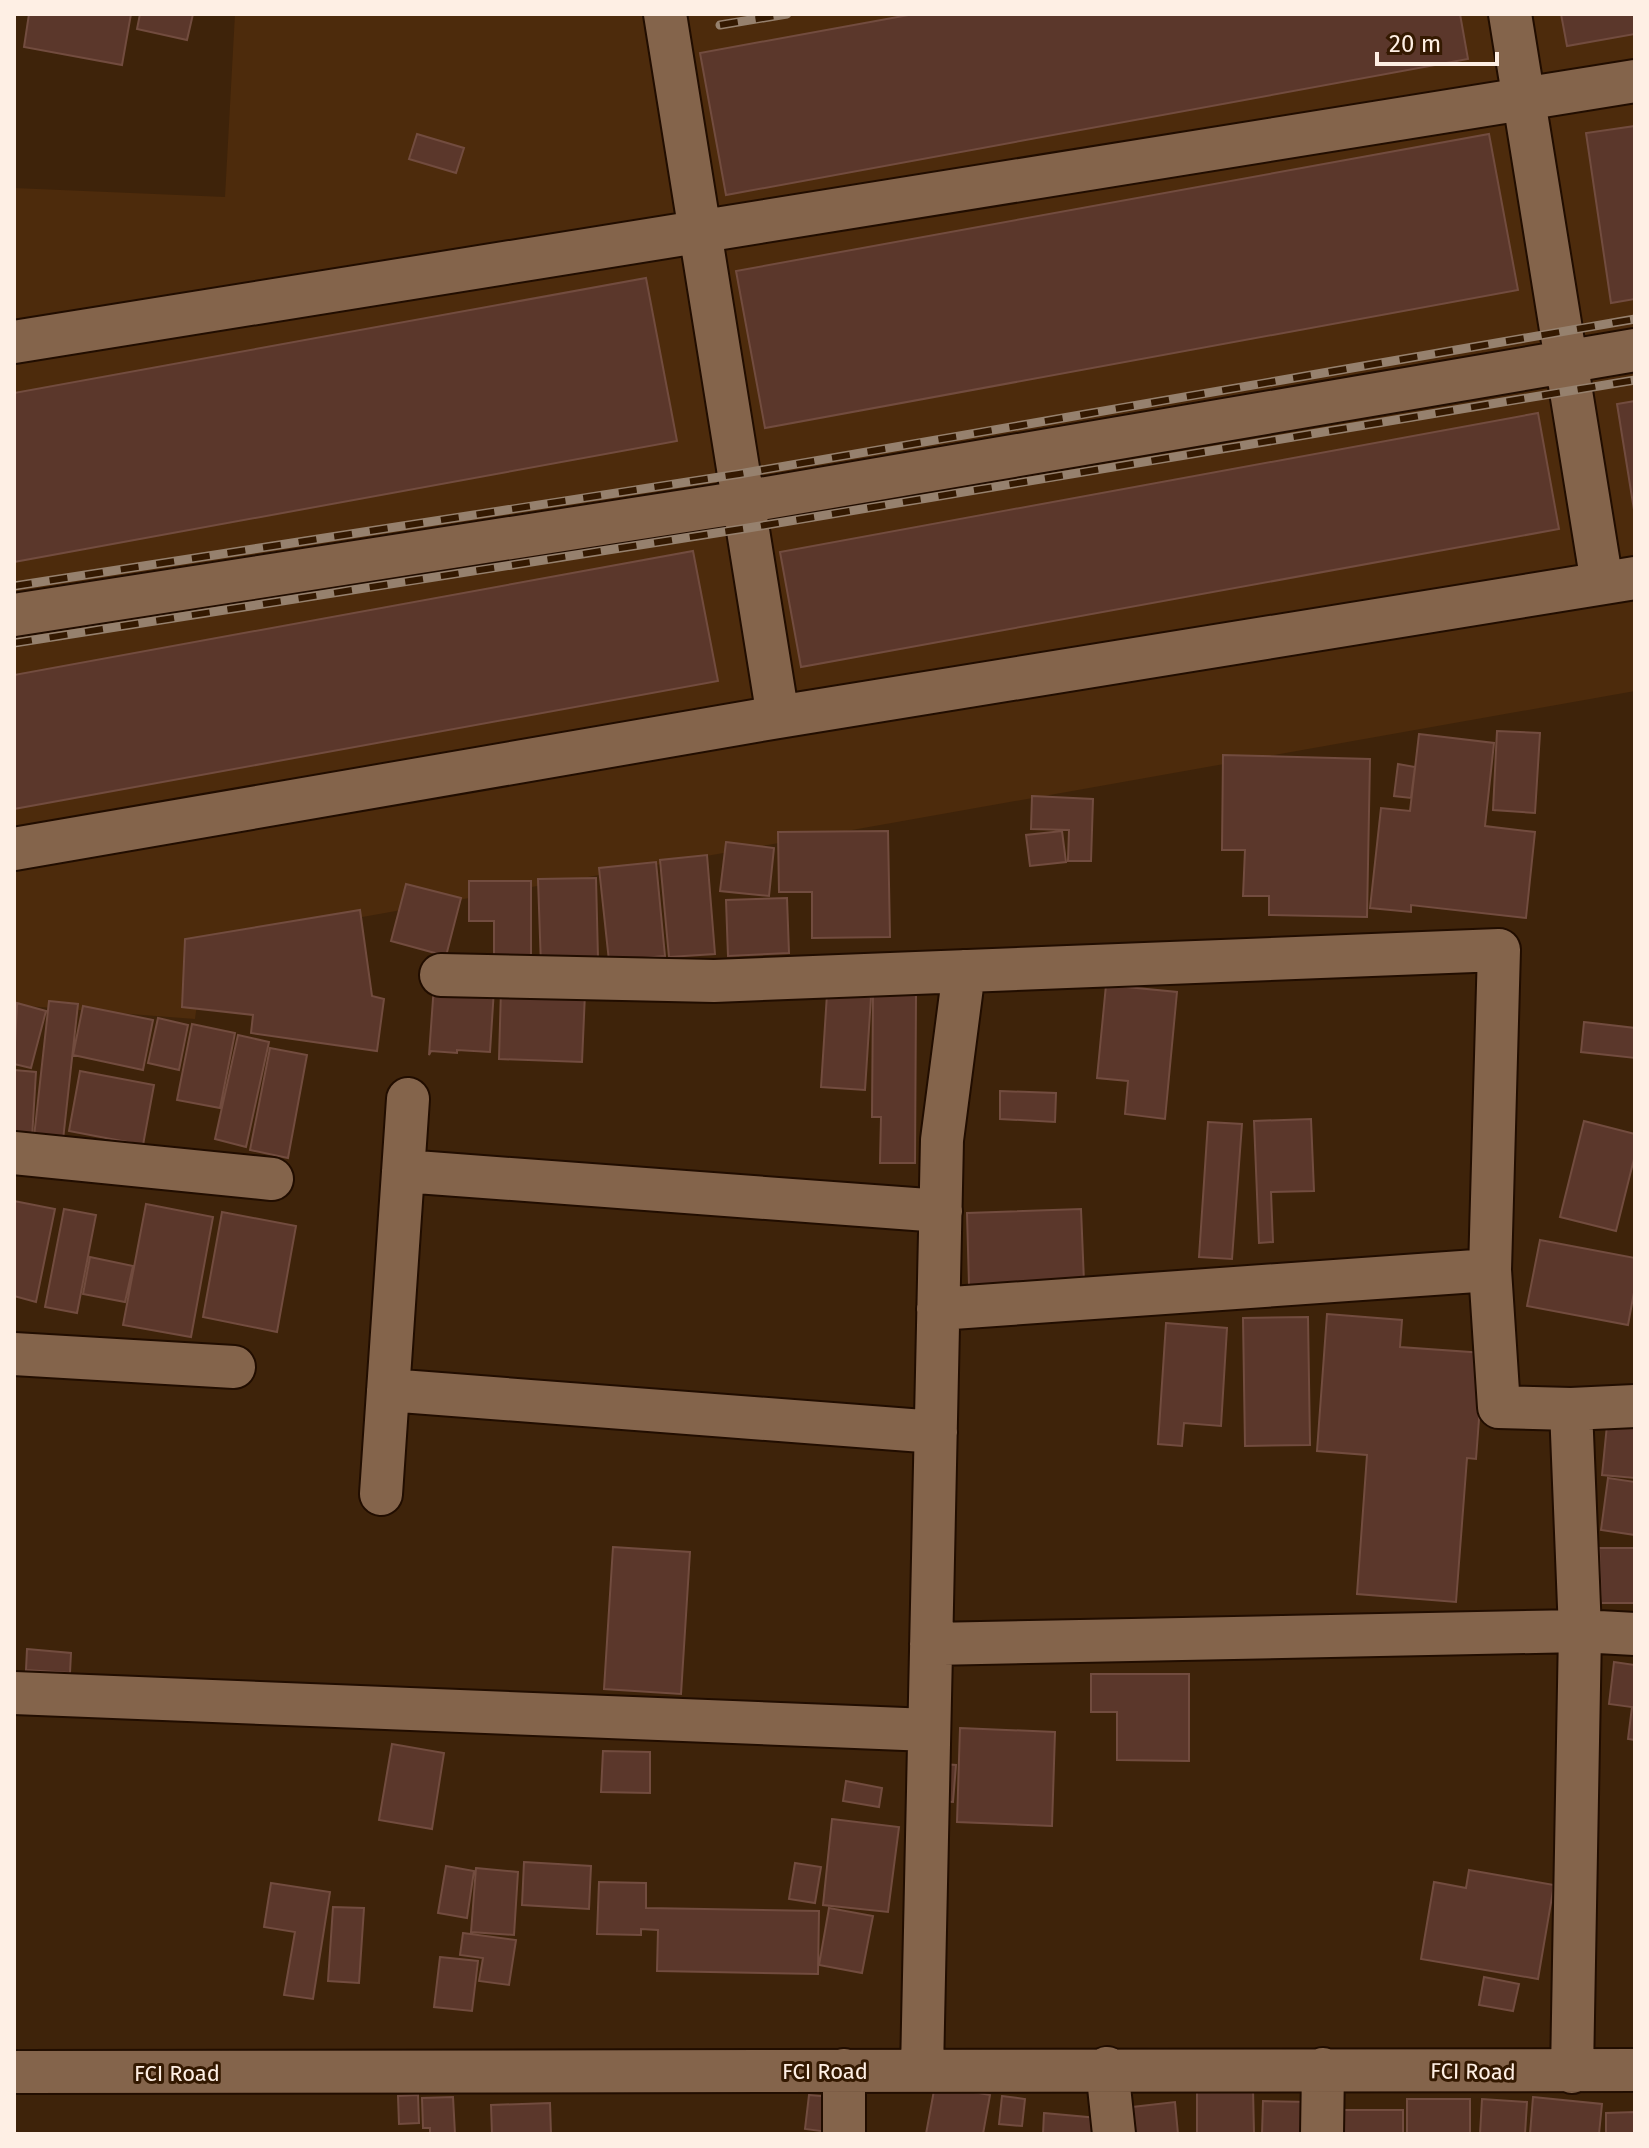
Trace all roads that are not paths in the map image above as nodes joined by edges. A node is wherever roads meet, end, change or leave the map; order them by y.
1 (665, 14) edge
2 (1510, 14) edge
3 (1635, 81) edge
4 (1524, 99) junction
5 (700, 232) junction
6 (14, 342) edge
7 (1635, 350) edge
8 (1565, 361) junction
9 (743, 502) junction
10 (1619, 580) edge
11 (14, 615) edge
12 (778, 717) junction
13 (14, 849) edge
14 (964, 971) junction
15 (441, 975) dead end
16 (408, 1099) dead end
17 (14, 1153) edge
18 (403, 1171) junction
19 (272, 1179) dead end
20 (941, 1211) junction
21 (1490, 1270) junction
22 (938, 1309) junction
23 (14, 1354) edge
24 (234, 1367) dead end
25 (388, 1390) junction
26 (1635, 1406) edge
27 (1571, 1409) junction
28 (936, 1432) junction
29 (381, 1494) dead end
30 (1580, 1631) junction
31 (1635, 1634) edge
32 (931, 1644) junction
33 (14, 1693) edge
34 (929, 1730) junction
35 (1107, 2068) junction
36 (1323, 2069) junction
37 (844, 2070) junction
38 (922, 2070) junction
39 (1635, 2070) edge
40 (14, 2072) edge
41 (1572, 2072) junction
42 (844, 2134) edge
43 (1114, 2134) edge
44 (1322, 2134) edge

1 - 5 street
2 - 4 street
3 - 4 street
4 - 5 street
4 - 8 street
5 - 6 street
5 - 9 street
7 - 8 street
8 - 9 street
8 - 10 street
9 - 11 street
9 - 12 street
10 - 12 street
12 - 13 street
14 - 15 street
14 - 20 street
14 - 21 street
16 - 18 street
17 - 19 street
18 - 20 street
18 - 25 street
20 - 22 street
21 - 22 street
21 - 27 street
22 - 28 street
23 - 24 street
25 - 28 street
25 - 29 street
26 - 27 street
27 - 30 street
28 - 32 street
30 - 31 street
30 - 32 street
30 - 41 street
32 - 34 street
33 - 34 street
34 - 38 street
35 - 36 street, FCI Road
35 - 38 street, FCI Road
35 - 43 street
36 - 41 street, FCI Road
36 - 44 street
37 - 38 street, FCI Road
37 - 40 street, FCI Road
37 - 42 street
39 - 41 street, FCI Road

